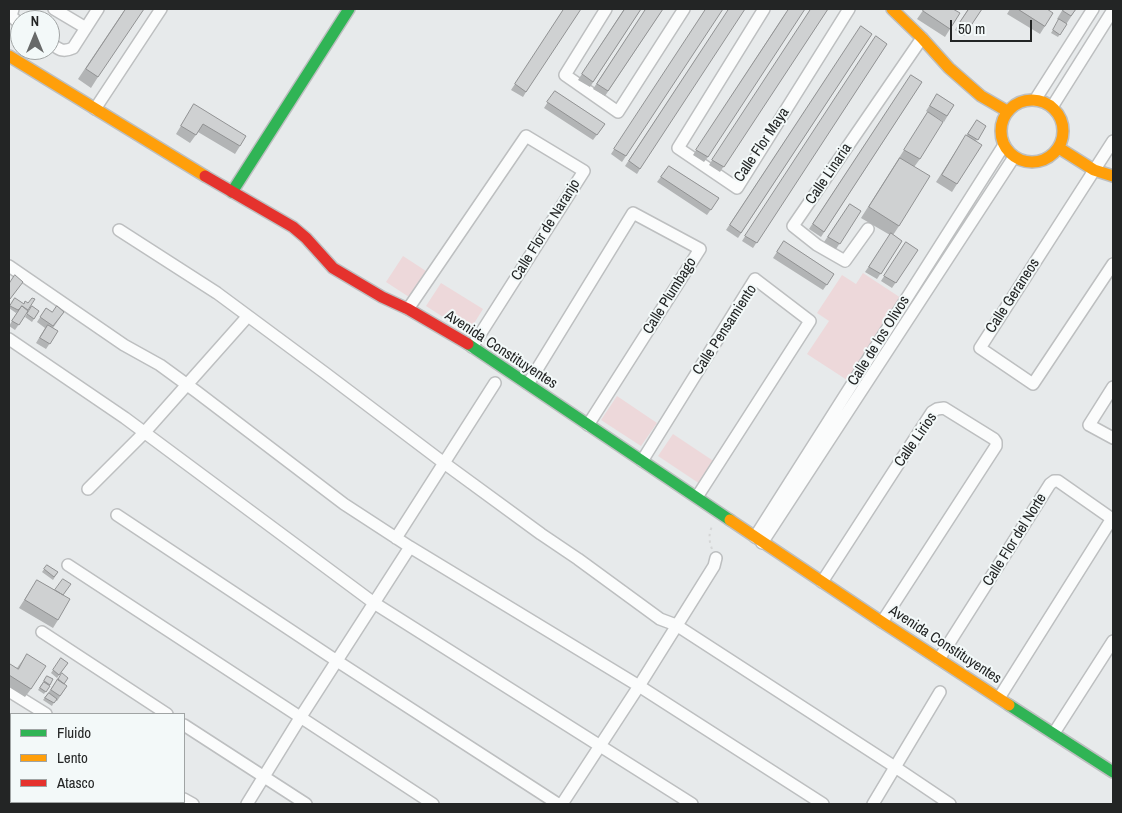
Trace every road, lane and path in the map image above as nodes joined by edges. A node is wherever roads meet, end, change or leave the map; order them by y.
1 (54, 9) edge
2 (98, 9) edge
3 (162, 9) edge
4 (348, 9) edge
5 (606, 9) edge
6 (684, 9) edge
7 (764, 9) edge
8 (849, 9) edge
9 (892, 9) edge
10 (1093, 9) edge
11 (1113, 10) edge
12 (86, 28) junction
13 (922, 38) junction
14 (60, 49) edge
15 (22, 60) edge
16 (1035, 100) junction
17 (1052, 107) junction
18 (95, 109) junction
19 (1008, 111) junction
20 (1113, 141) edge
21 (1004, 145) junction
22 (1059, 148) junction
23 (1014, 157) junction
24 (1094, 170) junction
25 (1113, 176) edge
26 (232, 192) junction
27 (868, 229) dead end
28 (119, 230) dead end
29 (1113, 264) edge
30 (9, 266) edge
31 (408, 309) junction
32 (248, 316) junction
33 (9, 339) edge
34 (472, 347) junction
35 (495, 383) dead end
36 (186, 384) junction
37 (528, 384) junction
38 (1113, 387) edge
39 (588, 425) junction
40 (144, 433) junction
41 (1113, 438) edge
42 (642, 461) junction
43 (444, 463) junction
44 (88, 489) dead end
45 (697, 497) junction
46 (719, 514) junction
47 (117, 515) dead end
48 (396, 538) junction
49 (758, 540) junction
50 (410, 547) junction
51 (716, 558) joint
52 (68, 565) dead end
53 (822, 582) junction
54 (374, 603) junction
55 (882, 622) junction
56 (676, 625) junction
57 (42, 632) dead end
58 (1113, 641) edge
59 (939, 659) junction
60 (337, 661) junction
61 (639, 686) junction
62 (9, 691) edge
63 (940, 692) dead end
64 (999, 698) junction
65 (44, 713) edge
66 (165, 713) edge
67 (300, 718) junction
68 (185, 726) edge
69 (1054, 733) junction
70 (600, 746) junction
71 (895, 767) junction
72 (1113, 771) edge
73 (264, 778) junction
74 (247, 804) edge
75 (306, 804) edge
76 (433, 804) edge
77 (558, 804) edge
78 (562, 804) edge
79 (692, 804) edge
80 (823, 804) edge
81 (873, 804) edge
82 (950, 804) edge

1 - 12 street
2 - 12 street
3 - 18 street
4 - 26 main road
5 - 6 street
7 - 8 street, Calle Flor Maya
9 - 13 main road
10 - 16 street
11 - 17 street
12 - 14 street
13 - 19 main road
13 - 27 street, Calle Linaria
15 - 18 main road, Avenida Constituyentes
16 - 17 main road
16 - 19 main road
17 - 22 main road
18 - 26 main road, Avenida Constituyentes
19 - 21 main road
20 - 24 street
21 - 23 main road
21 - 49 street, Calle de los Olivos
22 - 23 main road
22 - 24 main road
23 - 49 street, Calle de los Olivos
24 - 25 main road
24 - 29 street, Calle Geraneos
26 - 31 main road, Avenida Constituyentes
28 - 32 street
30 - 36 street
31 - 34 main road, Avenida Constituyentes
31 - 34 street, Calle Flor de Naranjo
32 - 36 street
32 - 43 street
33 - 40 street
34 - 37 main road, Avenida Constituyentes
35 - 43 street
36 - 40 street
36 - 48 street
37 - 39 main road, Avenida Constituyentes
37 - 39 street, Calle Plumbago
38 - 41 street
39 - 42 main road, Avenida Constituyentes
40 - 44 street
40 - 54 street
42 - 45 main road, Avenida Constituyentes
42 - 45 street, Calle Pensamiento
43 - 48 street
43 - 56 street
45 - 46 main road, Avenida Constituyentes
46 - 49 main road, Avenida Constituyentes
46 - 51 path
47 - 60 street
48 - 50 street
49 - 53 main road, Avenida Constituyentes
50 - 54 street
50 - 61 street
51 - 56 street
52 - 67 street
53 - 55 main road, Avenida Constituyentes
53 - 55 street, Calle Lirios
54 - 60 street
54 - 70 street
55 - 59 main road, Avenida Constituyentes
56 - 61 street
56 - 71 street
57 - 66 street
58 - 69 street
59 - 64 main road, Avenida Constituyentes
59 - 64 street, Calle Flor del Norte
60 - 67 street
60 - 77 street
61 - 70 street
61 - 80 street
62 - 65 street
63 - 71 street
64 - 69 main road, Avenida Constituyentes
67 - 73 street
67 - 76 street
68 - 73 street
69 - 72 main road, Avenida Constituyentes
70 - 78 street
70 - 79 street
71 - 81 street
71 - 82 street
73 - 74 street
73 - 75 street

